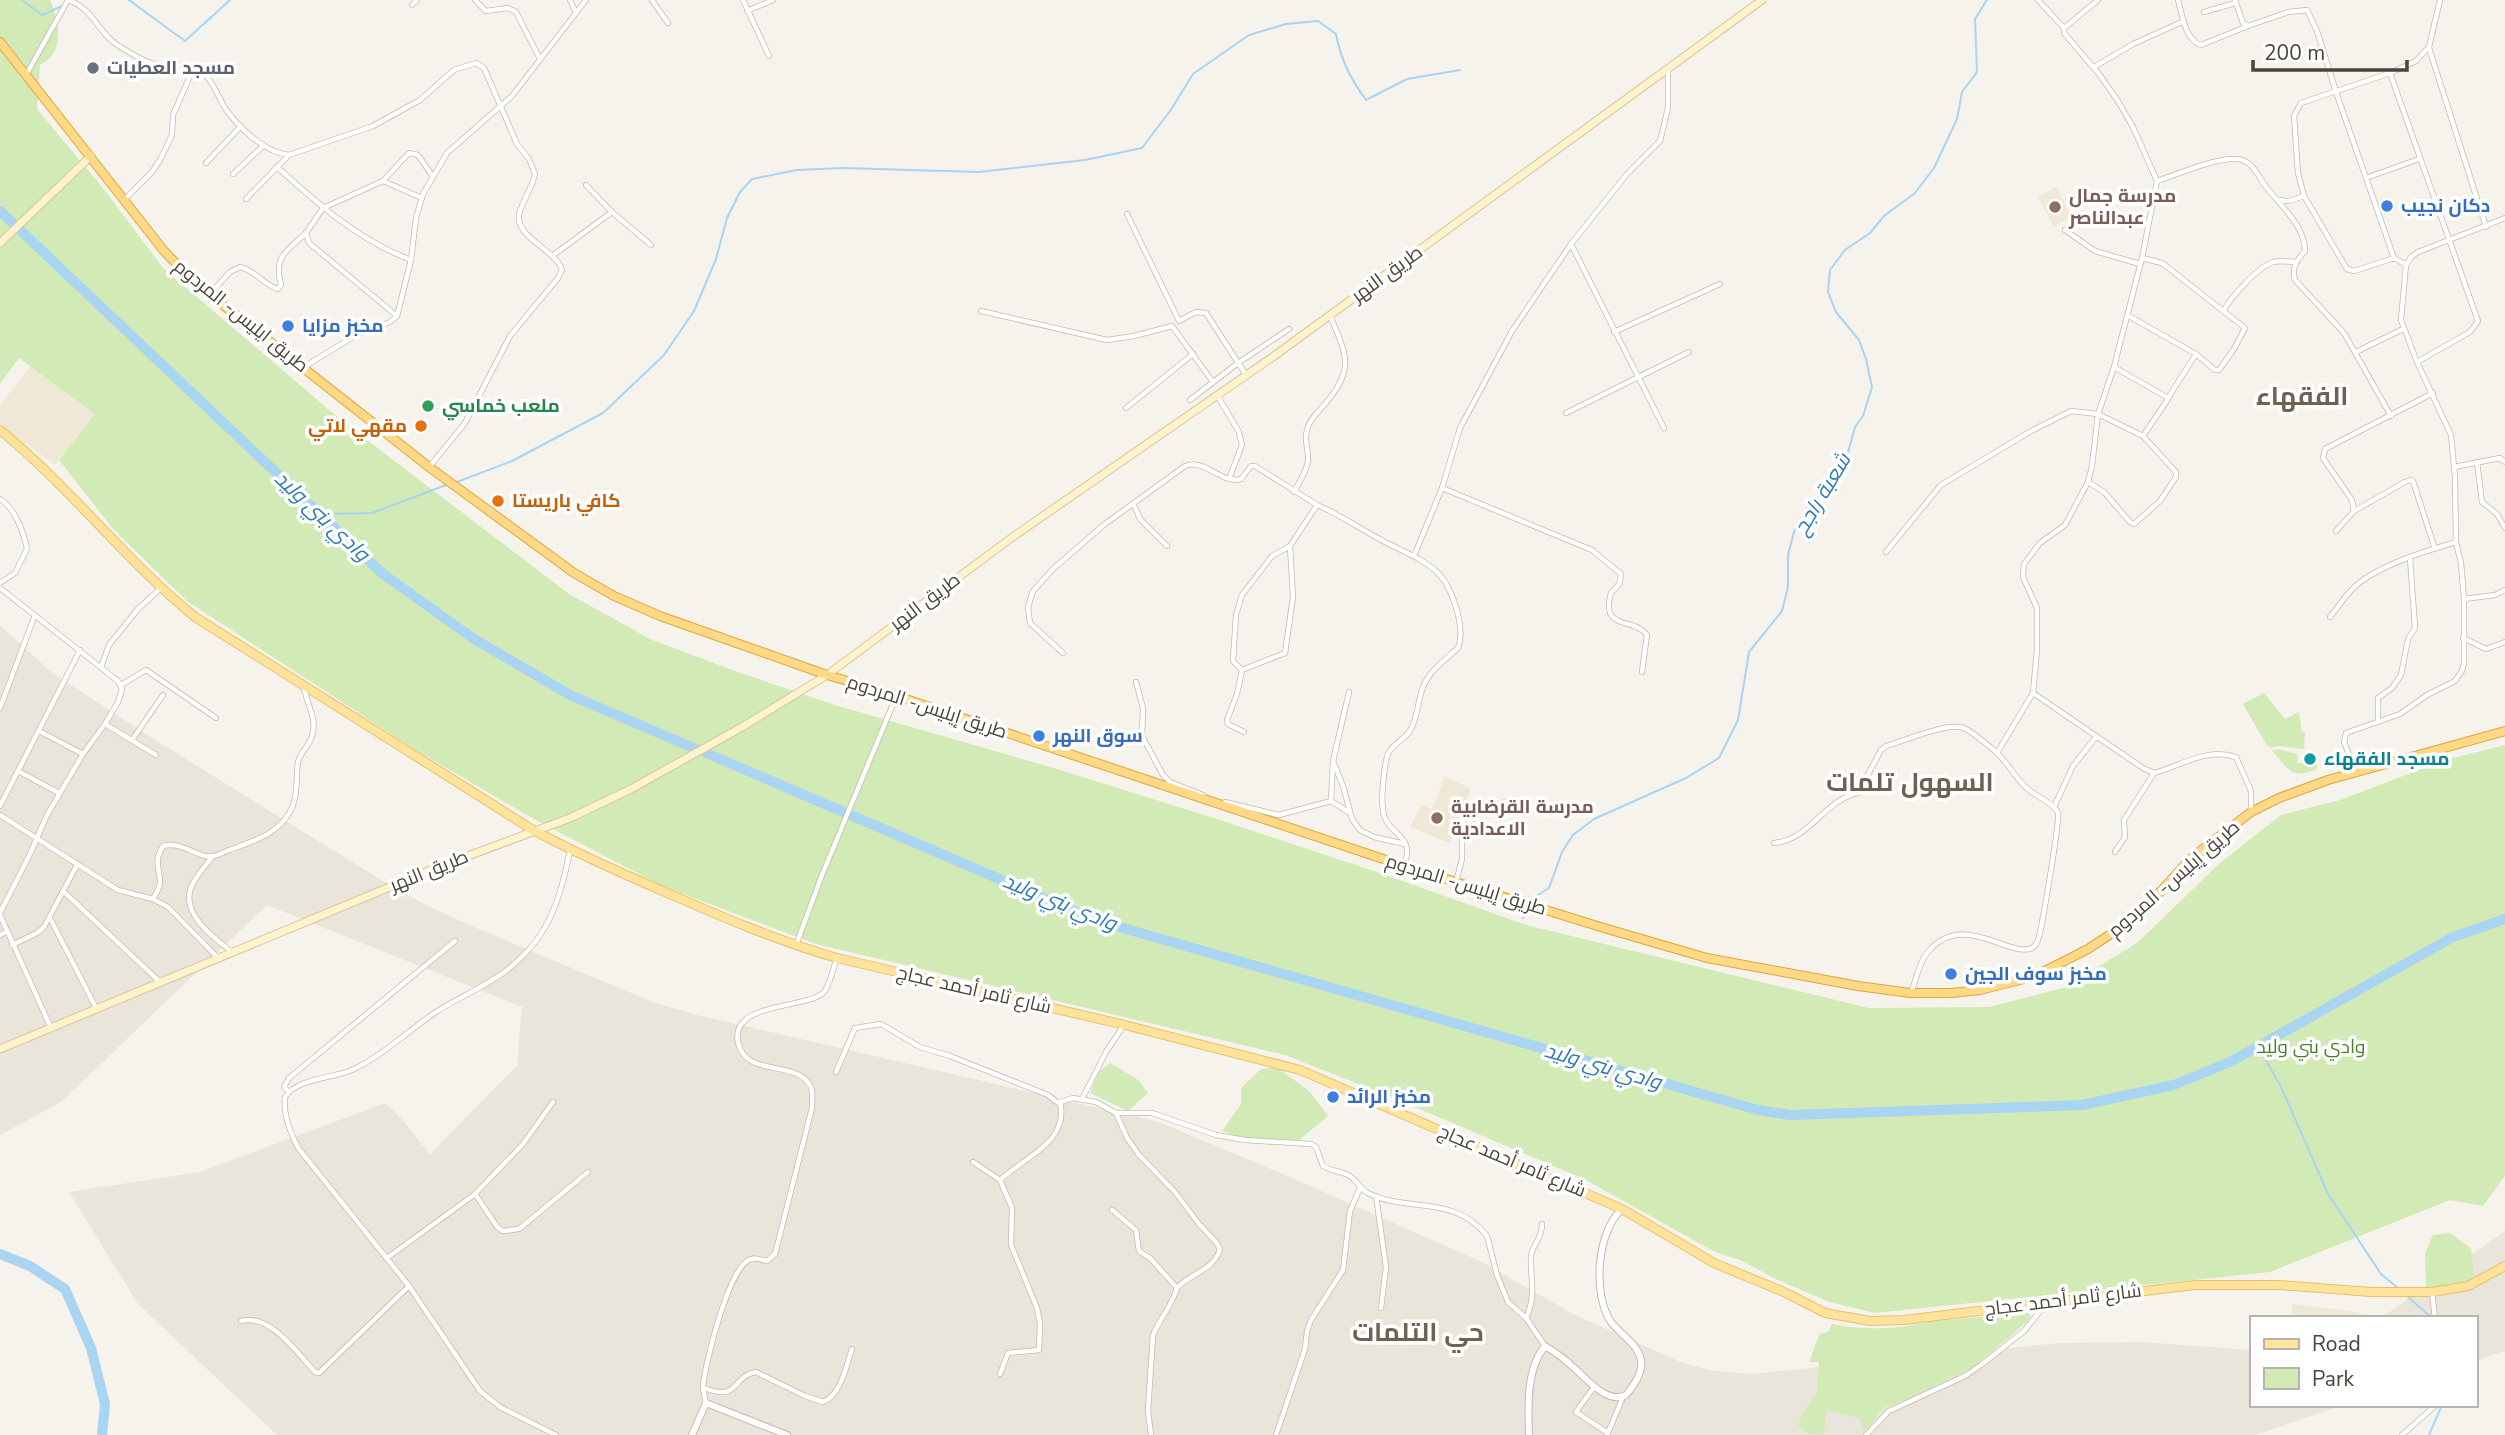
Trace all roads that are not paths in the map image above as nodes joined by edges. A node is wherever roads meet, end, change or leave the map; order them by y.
1 (69, 0) edge
2 (475, 0) edge
3 (570, 0) edge
4 (586, 0) edge
5 (652, 0) edge
6 (743, 0) edge
7 (773, 0) edge
8 (1762, 0) edge
9 (2038, 0) edge
10 (2098, 0) edge
11 (2178, 0) edge
12 (2440, 0) edge
13 (2235, 1) edge
14 (79, 2) edge
15 (747, 11) junction
16 (2204, 12) dead end
17 (576, 13) junction
18 (2184, 21) junction
19 (668, 23) dead end
20 (2248, 26) junction
21 (2064, 28) junction
22 (0, 42) edge
23 (2428, 47) junction
24 (769, 56) dead end
25 (540, 59) junction
26 (2096, 66) dead end
27 (194, 67) junction
28 (1668, 69) junction
29 (2390, 73) junction
30 (26, 75) junction
31 (2336, 92) junction
32 (501, 108) junction
33 (241, 126) junction
34 (264, 145) junction
35 (289, 155) junction
36 (91, 156) junction
37 (2419, 159) junction
38 (206, 163) dead end
39 (277, 167) junction
40 (233, 174) dead end
41 (433, 177) junction
42 (2366, 178) junction
43 (383, 181) junction
44 (2157, 181) junction
45 (586, 184) dead end
46 (2304, 196) junction
47 (422, 198) junction
48 (246, 199) dead end
49 (124, 200) junction
50 (2278, 200) junction
51 (323, 208) junction
52 (612, 212) junction
53 (1127, 214) dead end
54 (2505, 218) edge
55 (2486, 227) junction
56 (2065, 230) dead end
57 (306, 233) junction
58 (2448, 242) junction
59 (0, 243) edge
60 (1571, 244) junction
61 (651, 245) dead end
62 (552, 256) junction
63 (2394, 258) junction
64 (411, 260) junction
65 (2141, 261) junction
66 (2296, 262) junction
67 (2406, 265) junction
68 (1720, 284) dead end
69 (210, 294) junction
70 (981, 310) dead end
71 (2224, 310) junction
72 (1330, 315) junction
73 (2127, 315) junction
74 (397, 316) junction
75 (1178, 321) junction
76 (1172, 326) junction
77 (1289, 329) dead end
78 (2403, 329) junction
79 (1615, 332) junction
80 (1689, 352) dead end
81 (2356, 352) junction
82 (1193, 354) junction
83 (2196, 354) junction
84 (2417, 362) junction
85 (1238, 363) junction
86 (303, 367) junction
87 (2114, 367) junction
88 (1246, 376) junction
89 (1638, 376) junction
90 (1213, 382) junction
91 (2433, 393) junction
92 (1217, 394) junction
93 (2168, 398) junction
94 (1190, 400) dead end
95 (1126, 408) dead end
96 (1566, 413) dead end
97 (2098, 414) junction
98 (2391, 416) junction
99 (1664, 428) dead end
100 (0, 430) edge
101 (2143, 436) junction
102 (2476, 462) junction
103 (2505, 462) edge
104 (429, 467) junction
105 (2454, 467) junction
106 (1230, 479) junction
107 (2088, 482) junction
108 (1442, 488) junction
109 (1294, 492) junction
110 (0, 499) edge
111 (1134, 505) junction
112 (1317, 505) junction
113 (2354, 511) junction
114 (2505, 528) edge
115 (2336, 531) dead end
116 (2456, 542) junction
117 (1167, 546) dead end
118 (1290, 546) junction
119 (2435, 549) junction
120 (1886, 552) dead end
121 (1414, 556) junction
122 (2410, 558) junction
123 (0, 586) edge
124 (161, 588) junction
125 (2505, 590) edge
126 (2464, 598) junction
127 (35, 615) junction
128 (2330, 617) dead end
129 (2463, 638) junction
130 (2505, 642) edge
131 (80, 650) junction
132 (1063, 653) dead end
133 (101, 667) junction
134 (1242, 670) junction
135 (1642, 672) dead end
136 (827, 675) junction
137 (1136, 682) dead end
138 (121, 685) junction
139 (303, 687) junction
140 (1349, 692) dead end
141 (2033, 693) junction
142 (163, 695) dead end
143 (896, 696) junction
144 (1, 701) edge
145 (0, 708) edge
146 (216, 718) dead end
147 (2378, 722) junction
148 (106, 724) junction
149 (39, 731) junction
150 (2505, 732) edge
151 (1244, 733) dead end
152 (2096, 737) junction
153 (132, 740) junction
154 (1997, 753) junction
155 (83, 754) junction
156 (156, 755) dead end
157 (1333, 761) junction
158 (18, 771) junction
159 (2154, 773) junction
160 (2358, 774) junction
161 (59, 793) junction
162 (1514, 799) dead end
163 (1331, 801) junction
164 (1218, 802) junction
165 (0, 806) edge
166 (2054, 807) junction
167 (2251, 812) junction
168 (1350, 813) junction
169 (0, 815) edge
170 (533, 830) junction
171 (36, 839) junction
172 (1774, 843) dead end
173 (1406, 844) junction
174 (570, 850) junction
175 (2115, 852) dead end
176 (582, 856) junction
177 (212, 857) junction
178 (77, 865) junction
179 (567, 865) junction
180 (1404, 866) junction
181 (1456, 882) junction
182 (63, 891) junction
183 (153, 900) junction
184 (0, 914) edge
185 (50, 918) junction
186 (6, 932) junction
187 (0, 935) edge
188 (455, 941) dead end
189 (12, 945) junction
190 (796, 946) junction
191 (233, 953) junction
192 (837, 958) junction
193 (219, 959) junction
194 (161, 983) junction
195 (1910, 993) junction
196 (97, 1010) junction
197 (1125, 1024) junction
198 (51, 1028) junction
199 (0, 1049) edge
200 (836, 1072) dead end
201 (289, 1092) junction
202 (1082, 1099) junction
203 (552, 1102) dead end
204 (1062, 1105) junction
205 (1116, 1113) junction
206 (972, 1163) dead end
207 (589, 1172) dead end
208 (1000, 1180) junction
209 (1360, 1188) junction
210 (475, 1194) junction
211 (1376, 1196) junction
212 (1112, 1209) dead end
213 (1622, 1209) junction
214 (1542, 1224) dead end
215 (387, 1258) junction
216 (2505, 1266) edge
217 (409, 1286) junction
218 (1177, 1288) junction
219 (2432, 1293) junction
220 (2048, 1301) junction
221 (1381, 1308) dead end
222 (2435, 1316) edge
223 (1526, 1318) junction
224 (241, 1321) dead end
225 (1545, 1346) junction
226 (852, 1349) dead end
227 (1000, 1374) dead end
228 (703, 1387) junction
229 (1594, 1387) junction
230 (1623, 1397) junction
231 (706, 1403) junction
232 (2434, 1407) edge
233 (1608, 1434) edge
234 (556, 1435) edge
235 (692, 1435) edge
236 (787, 1435) edge
237 (1151, 1435) edge
238 (1276, 1435) edge
239 (1529, 1435) edge
240 (1866, 1435) edge
241 (2402, 1435) edge

1 - 14 street
1 - 30 street
2 - 25 street
3 - 17 street
4 - 17 street
5 - 19 street
6 - 15 street
7 - 15 street
8 - 28 main road, طريق النهر
9 - 21 street
10 - 21 street
11 - 18 street
12 - 23 street
13 - 16 street
13 - 20 street
14 - 27 street
15 - 24 street
17 - 25 street
18 - 20 street
18 - 26 street
20 - 31 street
21 - 44 street
22 - 30 highway, طريق ايليس- المردوم
23 - 29 street
23 - 55 street
25 - 32 street
27 - 33 street
27 - 49 street
28 - 60 street
28 - 72 main road, طريق النهر
29 - 31 street
29 - 37 street
30 - 36 highway, طريق ايليس- المردوم
31 - 42 street
31 - 46 street
32 - 35 street
32 - 41 street
32 - 62 street
33 - 34 street
33 - 38 street
34 - 35 street
34 - 40 street
35 - 39 street
36 - 49 highway, طريق ايليس- المردوم
36 - 59 main road
37 - 42 street
37 - 58 street
39 - 48 street
39 - 51 street
41 - 43 street
41 - 47 street
42 - 63 street
43 - 47 street
43 - 51 street
44 - 50 street
44 - 65 street
45 - 52 street
46 - 50 street
46 - 63 street
47 - 64 street
49 - 69 highway, طريق ايليس- المردوم
50 - 66 street
51 - 57 street
51 - 64 street
52 - 61 street
52 - 62 street
53 - 75 street
54 - 55 street
55 - 58 street
56 - 65 street
57 - 69 street
57 - 74 street
58 - 67 street
58 - 84 street
60 - 79 street
60 - 108 street
62 - 104 street
63 - 67 street
64 - 74 street
65 - 71 street
65 - 73 street
66 - 71 street
66 - 81 street
67 - 78 street
68 - 79 street
69 - 86 highway, طريق ايليس- المردوم
70 - 76 street
71 - 83 street
72 - 88 main road, طريق النهر
72 - 109 street
73 - 83 street
73 - 87 street
74 - 86 street
75 - 76 street
75 - 85 street
76 - 82 street
77 - 85 street
78 - 81 street
78 - 84 street
79 - 89 street
80 - 89 street
81 - 98 street
82 - 90 street
82 - 95 street
83 - 93 street
84 - 91 street
85 - 88 street
85 - 90 street
86 - 104 highway, طريق ايليس- المردوم
87 - 93 street
87 - 97 street
88 - 92 main road, طريق النهر
89 - 96 street
89 - 99 street
90 - 94 street
91 - 98 street
91 - 105 street
92 - 106 street
92 - 136 main road, طريق النهر
93 - 101 street
97 - 101 street
97 - 107 street
97 - 120 street
98 - 113 street
100 - 124 main road, شارع ثامر أحمد عجاج
101 - 107 street
102 - 103 street
102 - 105 street
102 - 114 street
104 - 136 highway, طريق إيليس- المردوم
105 - 116 street
106 - 109 street
106 - 111 street
107 - 141 street
108 - 121 street
108 - 135 street
109 - 112 street
110 - 123 street
111 - 117 street
111 - 132 street
112 - 118 street
112 - 121 street
113 - 115 street
113 - 119 street
116 - 119 street
116 - 126 street
118 - 134 street
118 - 134 street
119 - 122 street
121 - 173 street
122 - 128 street
122 - 147 street
123 - 127 street
124 - 133 street
124 - 139 main road, شارع ثامر أحمد عجاج
125 - 126 street
126 - 129 street
127 - 131 street
127 - 144 street
129 - 130 street
129 - 147 street
131 - 133 street
131 - 149 street
133 - 138 street
134 - 151 street
136 - 143 highway, طريق إيليس- المردوم
136 - 170 main road, طريق النهر
137 - 164 street
138 - 146 street
138 - 148 street
139 - 170 main road, شارع ثامر أحمد عجاج
139 - 177 street
140 - 157 street
141 - 152 street
141 - 154 street
142 - 153 street
143 - 164 highway, طريق إيليس- المردوم
143 - 190 street
144 - 145 street
147 - 160 street
148 - 153 street
148 - 155 street
149 - 155 street
149 - 158 street
150 - 160 highway, طريق إيليس- المردوم
152 - 159 street
152 - 166 street
153 - 156 street
154 - 166 street
154 - 172 street
155 - 161 street
157 - 163 street
157 - 168 street
158 - 161 street
158 - 165 street
159 - 167 street
159 - 175 street
160 - 167 highway, طريق إيليس- المردوم
161 - 171 street
162 - 181 street
163 - 164 street
163 - 168 street
164 - 180 highway, طريق إيليس- المردوم
166 - 195 street
167 - 195 highway, طريق إيليس- المردوم
168 - 173 street
169 - 171 street
170 - 174 main road, شارع ثامر أحمد عجاج
170 - 191 main road, طريق النهر
171 - 178 street
171 - 184 street
173 - 180 street
174 - 176 main road, شارع ثامر أحمد عجاج
174 - 179 street
176 - 179 street
176 - 190 main road, شارع ثامر أحمد عجاج
177 - 183 street
177 - 191 street
178 - 182 street
178 - 183 street
179 - 201 street
180 - 181 highway, طريق إيليس- المردوم
181 - 195 highway, طريق إيليس- المردوم
182 - 185 street
182 - 194 street
183 - 193 street
184 - 186 street
185 - 189 street
185 - 196 street
186 - 187 street
186 - 189 street
188 - 201 street
189 - 198 street
190 - 192 main road, شارع ثامر أحمد عجاج
191 - 193 main road, طريق النهر
192 - 197 main road, شارع ثامر أحمد عجاج
192 - 228 street
193 - 194 main road, طريق النهر
194 - 196 main road, طريق النهر
196 - 198 main road, طريق النهر
197 - 202 street
197 - 213 main road, شارع ثامر أحمد عجاج
198 - 199 main road, طريق النهر
200 - 204 street
201 - 215 street
202 - 204 street
202 - 205 street
203 - 210 street
204 - 208 street
205 - 209 street
205 - 218 street
206 - 208 street
207 - 210 street
208 - 227 street
209 - 211 street
209 - 238 street
210 - 215 street
211 - 221 street
211 - 223 street
212 - 218 street
213 - 220 main road, شارع ثامر أحمد عجاج
213 - 230 street
214 - 223 street
215 - 217 street
216 - 219 main road, شارع ثامر أحمد عجاج
217 - 224 street
217 - 234 street
218 - 237 street
219 - 220 main road, شارع ثامر أحمد عجاج
219 - 222 street
220 - 240 street
223 - 225 street
225 - 229 street
225 - 239 street
226 - 228 street
228 - 231 street
229 - 230 street
229 - 233 street
230 - 233 street
231 - 235 street
231 - 236 street
232 - 241 street

